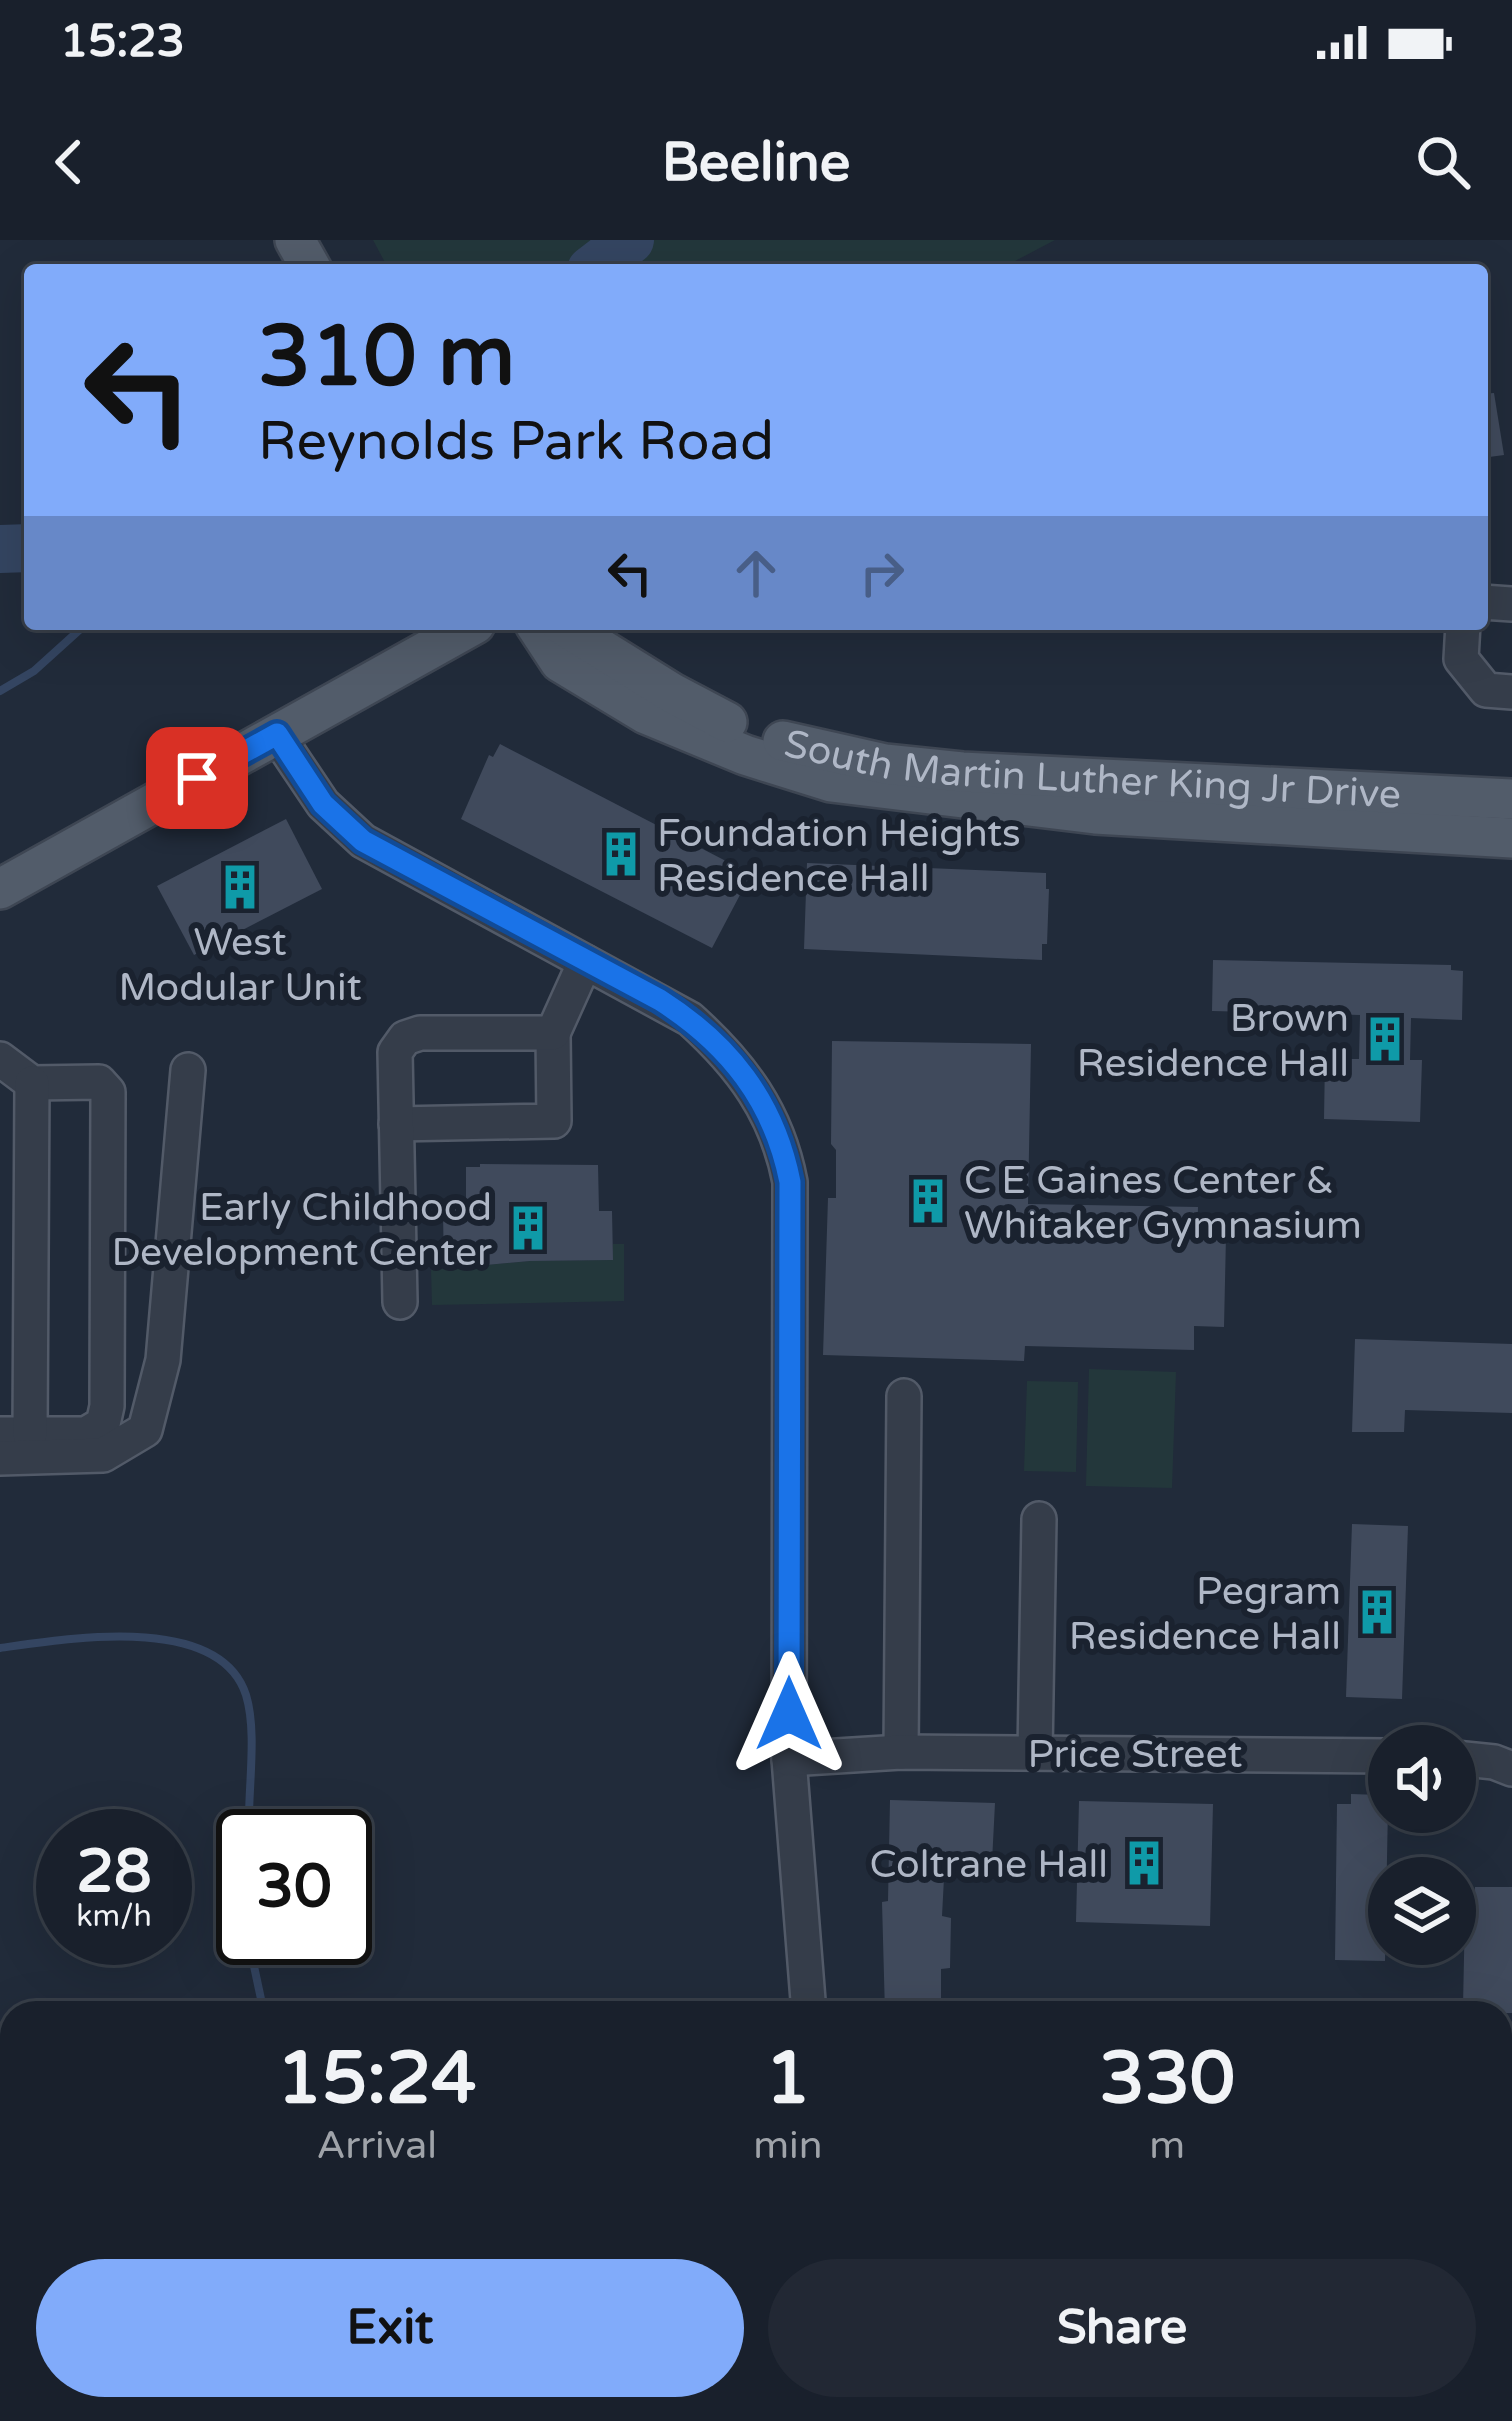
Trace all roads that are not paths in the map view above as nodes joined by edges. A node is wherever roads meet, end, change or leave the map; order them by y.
1 (465, 630) edge
2 (539, 630) edge
3 (571, 630) edge
4 (1463, 630) edge
5 (1512, 692) edge
6 (277, 734) junction
7 (1512, 799) edge
8 (1512, 838) edge
9 (0, 889) edge
10 (585, 962) junction
11 (553, 1033) junction
12 (0, 1059) edge
13 (188, 1070) dead end
14 (32, 1083) junction
15 (396, 1124) junction
16 (400, 1302) dead end
17 (904, 1396) dead end
18 (15, 1434) edge
19 (0, 1458) edge
20 (1039, 1520) dead end
21 (891, 1752) junction
22 (1035, 1753) junction
23 (1368, 1756) edge
24 (789, 1759) junction
25 (1476, 1760) edge
26 (1512, 1769) edge
27 (808, 2001) edge

1 - 6 main road
2 - 8 main road, South Martin Luther King Jr Drive
3 - 7 main road, South Martin Luther King Jr Drive
4 - 5 street
6 - 9 main road
6 - 10 street
10 - 11 street
10 - 24 street
11 - 15 street
11 - 15 street
12 - 14 street
13 - 19 street
14 - 18 street
14 - 18 street
15 - 16 street
17 - 21 street
20 - 22 street
21 - 22 street, Price Street
21 - 24 street, Price Street
22 - 23 street, Price Street
24 - 27 street
25 - 26 street

